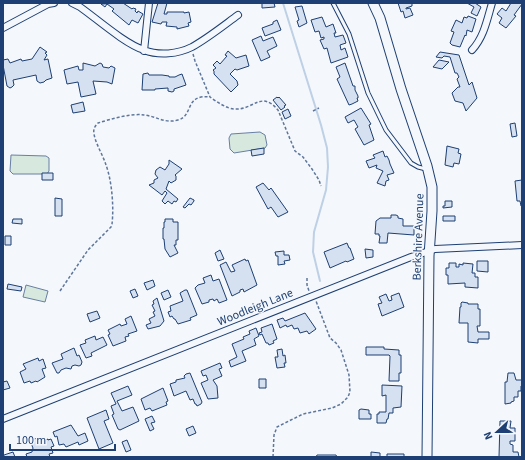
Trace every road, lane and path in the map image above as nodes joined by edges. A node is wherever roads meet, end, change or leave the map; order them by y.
1 (54, 3) edge
2 (72, 3) edge
3 (149, 3) edge
4 (333, 3) edge
5 (373, 3) edge
6 (492, 3) edge
7 (238, 15) dead end
8 (3, 28) edge
9 (191, 48) junction
10 (472, 50) dead end
11 (144, 51) junction
12 (210, 97) junction
13 (320, 108) dead end
14 (313, 111) dead end
15 (428, 170) junction
16 (321, 186) dead end
17 (522, 245) edge
18 (429, 251) junction
19 (307, 278) dead end
20 (60, 291) dead end
21 (309, 291) dead end
22 (316, 300) dead end
23 (3, 419) edge
24 (273, 457) edge
25 (427, 457) edge

1 - 8 street
2 - 11 street
3 - 11 street
4 - 15 lane
5 - 15 street, Berkshire Avenue
6 - 10 street
7 - 9 street
9 - 11 street
9 - 12 path
12 - 16 path
12 - 20 path
13 - 14 path
15 - 18 street, Berkshire Avenue
17 - 18 street, Woodleigh Lane
18 - 23 street, Woodleigh Lane
18 - 25 street, Berkshire Avenue
19 - 21 path
22 - 24 path

